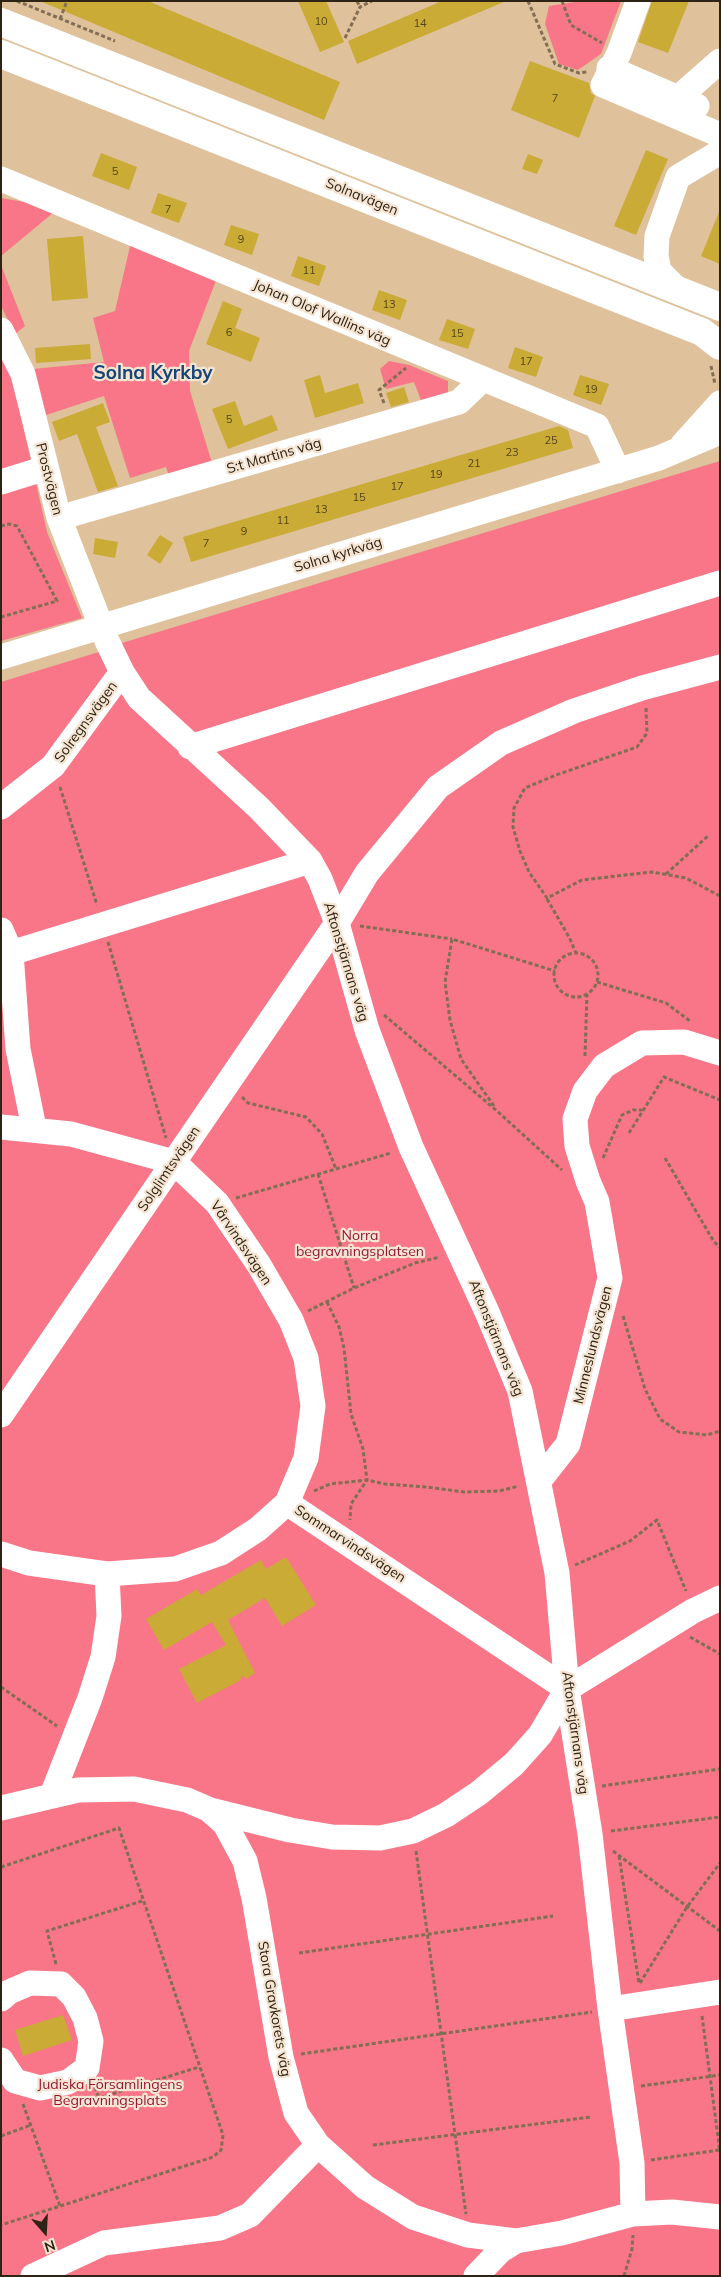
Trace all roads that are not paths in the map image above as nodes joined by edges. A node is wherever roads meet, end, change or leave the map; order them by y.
1 (638, 1) edge
2 (1, 22) edge
3 (1, 54) edge
4 (614, 61) junction
5 (720, 61) edge
6 (678, 98) junction
7 (720, 116) edge
8 (720, 135) edge
9 (720, 152) edge
10 (1, 179) edge
11 (682, 294) junction
12 (720, 307) edge
13 (1, 330) edge
14 (720, 346) edge
15 (482, 380) junction
16 (720, 402) edge
17 (720, 432) edge
18 (675, 453) junction
19 (46, 468) junction
20 (618, 470) junction
21 (1, 482) edge
22 (59, 518) junction
23 (720, 583) edge
24 (102, 627) junction
25 (1, 657) edge
26 (720, 667) edge
27 (122, 672) junction
28 (190, 747) junction
29 (1, 807) edge
30 (310, 861) junction
31 (337, 923) junction
32 (1, 930) edge
33 (6, 954) edge
34 (720, 1053) edge
35 (12, 1080) edge
36 (1, 1127) edge
37 (34, 1128) junction
38 (174, 1162) junction
39 (1, 1415) edge
40 (539, 1481) junction
41 (287, 1503) junction
42 (1, 1554) edge
43 (107, 1574) junction
44 (720, 1598) edge
45 (567, 1689) junction
46 (52, 1795) junction
47 (1, 1808) edge
48 (208, 1809) junction
49 (710, 1994) edge
50 (1, 2000) edge
51 (610, 2009) junction
52 (1, 2060) edge
53 (318, 2145) junction
54 (632, 2214) junction
55 (720, 2217) edge
56 (516, 2241) junction
57 (33, 2276) edge
58 (476, 2276) edge

1 - 4 street
2 - 11 main road
3 - 14 main road, Solnavägen
4 - 6 street
4 - 8 street
5 - 6 street
6 - 7 street
9 - 11 street
10 - 15 street, Johan Olof Wallins väg
11 - 12 main road
13 - 19 street, Prostvägen
15 - 20 street, Johan Olof Wallins väg
15 - 22 street, S:t Martins väg
16 - 18 street
17 - 18 street, Solna kyrkväg
18 - 20 street, Solna kyrkväg
19 - 21 street
19 - 22 street, Prostvägen
20 - 24 street, Solna kyrkväg
22 - 24 street, Prostvägen
23 - 28 street
24 - 25 street, Solna kyrkväg
24 - 27 street, Aftonstjärnans väg
26 - 31 street, Solglimtsvägen
27 - 28 street, Aftonstjärnans väg
27 - 29 street, Solregnsvägen
28 - 30 street, Aftonstjärnans väg
30 - 31 street, Aftonstjärnans väg
30 - 33 street
31 - 38 street, Solglimtsvägen
31 - 40 street, Aftonstjärnans väg
32 - 33 street
33 - 35 street
34 - 40 street, Minneslundsvägen
35 - 37 street
36 - 37 street, Vårvindsvägen
37 - 38 street, Vårvindsvägen
38 - 39 street, Solglimtsvägen
38 - 41 street, Vårvindsvägen
40 - 45 street, Aftonstjärnans väg
41 - 43 street, Sommarvindsvägen
41 - 45 street, Sommarvindsvägen
42 - 43 street, Sommarvindsvägen
43 - 46 street
44 - 45 street
45 - 48 street
45 - 51 street, Aftonstjärnans väg
46 - 47 street, Stora Gravkorets väg
46 - 48 street, Stora Gravkorets väg
48 - 53 street, Stora Gravkorets väg
49 - 51 street
50 - 52 street
51 - 54 street, Aftonstjärnans väg
53 - 56 street, Stora Gravkorets väg
53 - 57 street
54 - 55 street, Stora Gravkorets väg
54 - 56 street, Stora Gravkorets väg
56 - 58 street

